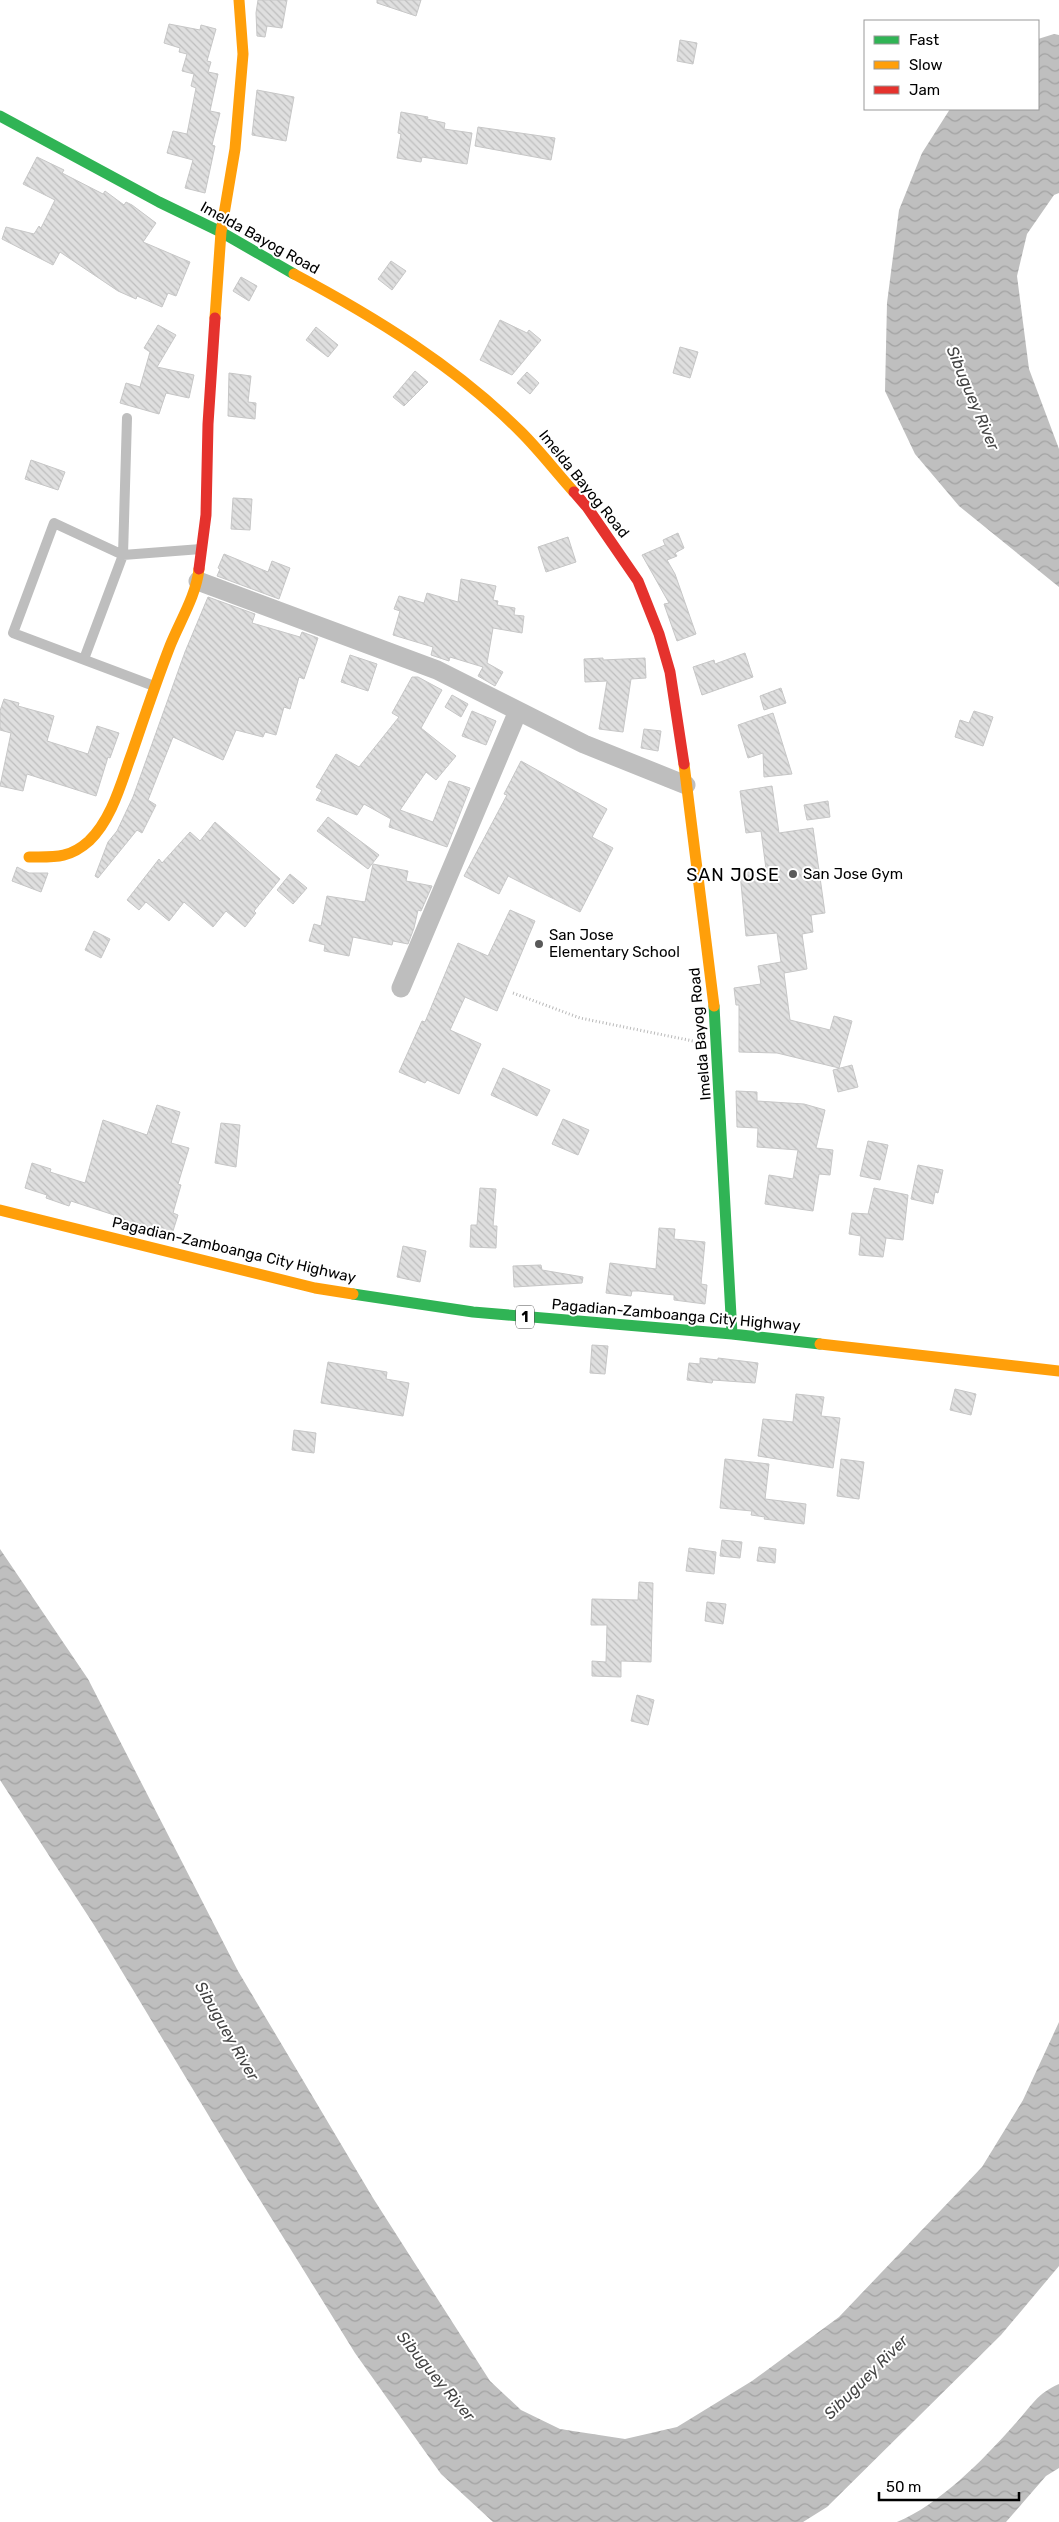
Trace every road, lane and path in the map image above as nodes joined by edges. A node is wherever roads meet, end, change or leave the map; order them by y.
1 (239, 0) edge
2 (0, 116) edge
3 (221, 232) junction
4 (127, 418) dead end
5 (201, 549) junction
6 (123, 555) junction
7 (198, 581) junction
8 (84, 659) junction
9 (155, 686) junction
10 (518, 711) junction
11 (686, 785) junction
12 (29, 856) dead end
13 (401, 988) dead end
14 (513, 993) dead end
15 (717, 1046) junction
16 (0, 1210) edge
17 (732, 1334) junction
18 (1059, 1371) edge

1 - 3 main road
2 - 3 main road, Imelda Bayog Road
3 - 5 main road
3 - 11 main road, Imelda Bayog Road
4 - 6 lane
5 - 6 lane
5 - 7 main road
6 - 8 lane
6 - 8 lane
7 - 9 main road
7 - 10 street
8 - 9 lane
9 - 12 main road
10 - 11 street
10 - 13 street
11 - 15 main road, Imelda Bayog Road
14 - 15 path
15 - 17 main road, Imelda Bayog Road
16 - 17 main road, Pagadian-Zamboanga City Highway / 1
17 - 18 main road, Pagadian-Zamboanga City Highway / 1

